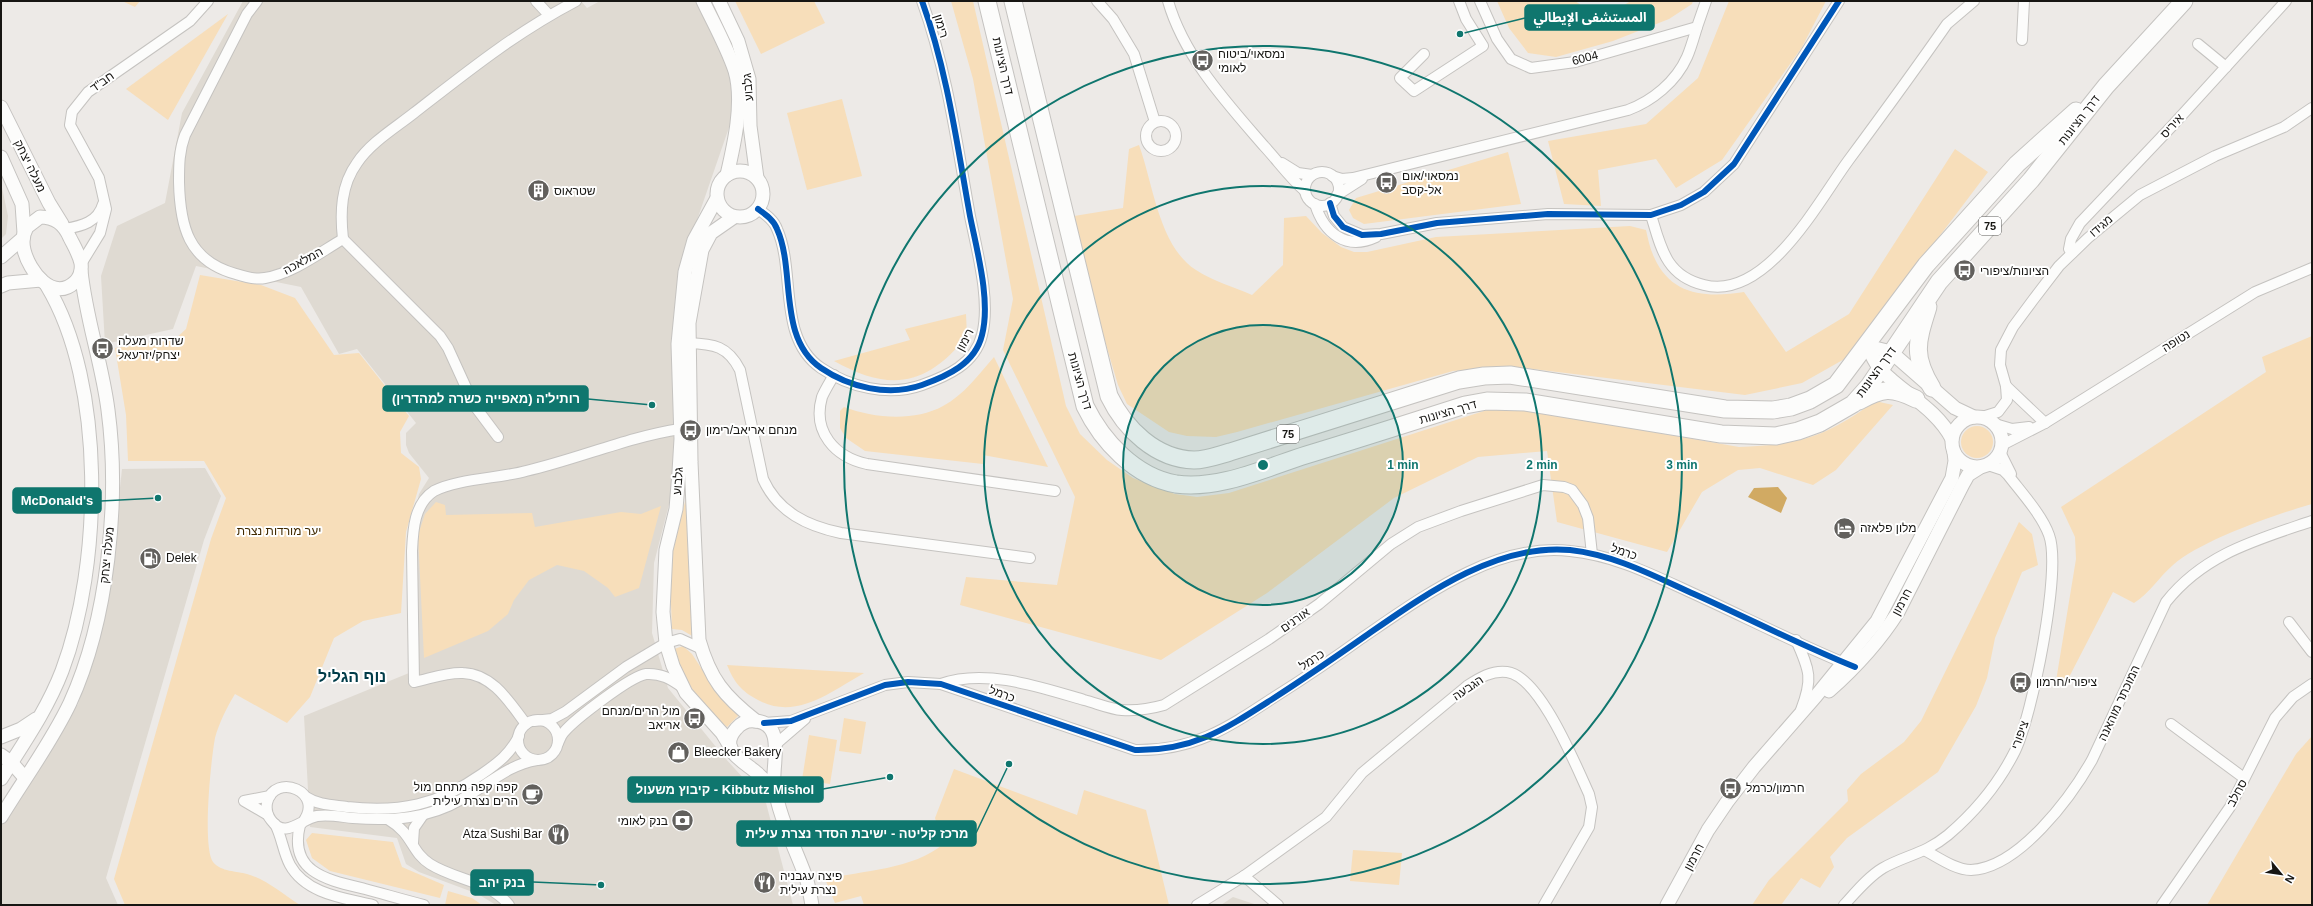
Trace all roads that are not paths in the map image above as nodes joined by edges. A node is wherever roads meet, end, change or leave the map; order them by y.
1 (208, 1) edge
2 (257, 1) edge
3 (536, 1) edge
4 (576, 1) edge
5 (703, 1) edge
6 (719, 1) edge
7 (922, 1) edge
8 (987, 1) edge
9 (1013, 1) edge
10 (1097, 1) edge
11 (1168, 1) edge
12 (1459, 1) edge
13 (1480, 1) edge
14 (1706, 1) edge
15 (1838, 1) edge
16 (1974, 1) edge
17 (2024, 1) edge
18 (2184, 1) edge
19 (2286, 1) edge
20 (549, 15) junction
21 (1697, 27) junction
22 (1496, 39) junction
23 (2022, 40) dead end
24 (2198, 44) dead end
25 (1484, 46) junction
26 (1424, 54) dead end
27 (2226, 67) junction
28 (2106, 86) junction
29 (1, 107) edge
30 (2312, 108) edge
31 (1155, 122) dead end
32 (1, 157) edge
33 (1276, 160) junction
34 (1371, 174) junction
35 (727, 175) junction
36 (1312, 175) junction
37 (1332, 176) junction
38 (757, 178) junction
39 (1305, 191) junction
40 (103, 194) junction
41 (1337, 195) junction
42 (717, 198) junction
43 (1330, 203) junction
44 (1315, 204) junction
45 (758, 209) junction
46 (1651, 215) junction
47 (734, 216) junction
48 (63, 227) junction
49 (1381, 234) junction
50 (23, 236) junction
51 (343, 239) junction
52 (2072, 253) junction
53 (1, 256) edge
54 (81, 268) junction
55 (2312, 268) edge
56 (44, 283) junction
57 (1, 286) edge
58 (1934, 290) junction
59 (688, 343) junction
60 (1867, 346) junction
61 (1891, 352) junction
62 (1880, 369) junction
63 (834, 375) junction
64 (2006, 386) junction
65 (1932, 388) junction
66 (1916, 399) junction
67 (1853, 404) junction
68 (1978, 417) junction
69 (2045, 423) junction
70 (1995, 424) junction
71 (680, 428) junction
72 (498, 437) dead end
73 (1953, 446) junction
74 (2001, 449) junction
75 (1984, 466) junction
76 (1055, 491) dead end
77 (2023, 495) junction
78 (2312, 521) edge
79 (1592, 554) junction
80 (1030, 558) dead end
81 (2289, 622) dead end
82 (1796, 640) junction
83 (666, 643) junction
84 (702, 650) junction
85 (2312, 652) edge
86 (1849, 665) junction
87 (941, 684) junction
88 (2312, 684) edge
89 (684, 688) junction
90 (815, 712) junction
91 (42, 714) junction
92 (1799, 717) junction
93 (530, 722) junction
94 (760, 722) junction
95 (2171, 724) dead end
96 (519, 736) junction
97 (1, 737) edge
98 (558, 743) junction
99 (731, 748) junction
100 (775, 748) junction
101 (6, 759) edge
102 (537, 760) junction
103 (747, 765) junction
104 (2, 775) edge
105 (25, 778) junction
106 (2244, 778) junction
107 (270, 796) junction
108 (306, 797) junction
109 (777, 799) junction
110 (268, 815) junction
111 (423, 815) junction
112 (1, 816) edge
113 (389, 820) junction
114 (275, 824) junction
115 (301, 824) junction
116 (413, 843) junction
117 (1926, 851) junction
118 (1244, 876) junction
119 (373, 905) edge
120 (424, 905) edge
121 (509, 905) edge
122 (812, 905) edge
123 (1197, 905) edge
124 (1278, 905) edge
125 (1544, 905) edge
126 (1667, 905) edge
127 (1844, 905) edge
128 (2162, 905) edge

1 - 40 street, חב"ד
2 - 51 street, המלאכה
3 - 20 street
4 - 20 street
5 - 35 street, גלבוע
6 - 38 street, גלבוע
7 - 63 street, רימון
8 - 67 highway, דרך הציונות / 75
9 - 60 highway, דרך הציונות / 75
10 - 31 street
11 - 33 street
12 - 25 street
13 - 22 street, 6004
14 - 21 street
15 - 46 street
16 - 46 street
17 - 23 street
18 - 28 highway, דרך הציונות / 75
19 - 27 street, איריס
20 - 51 street
21 - 22 street, 6004
21 - 34 street
22 - 25 street
24 - 27 street
25 - 26 street
27 - 52 street, איריס
28 - 58 highway, דרך הציונות / 75
28 - 60 highway, דרך הציונות / 75
29 - 48 street, מעלה יצחק
30 - 52 street, מגידו
32 - 50 street, מעלה יצחק
33 - 36 street
33 - 39 street
34 - 37 street
34 - 41 street
35 - 38 street
35 - 42 street
36 - 37 street
36 - 39 street
37 - 41 street
38 - 45 street
39 - 44 street
40 - 48 street
40 - 54 street, חב"ד
41 - 43 street
42 - 47 street
42 - 71 street, גלבוע
43 - 44 street
43 - 49 street
44 - 49 street
45 - 47 street
45 - 63 street, רימון
46 - 49 street
47 - 59 street, גלבוע
48 - 50 street
48 - 54 street
50 - 53 street
50 - 56 street
51 - 72 street
52 - 64 street, מגידו
54 - 56 street
54 - 105 street, מעלה יצחק
55 - 69 street, נטופה
56 - 57 street
56 - 91 street, מעלה יצחק
58 - 61 highway, דרך הציונות / 75
58 - 65 highway
59 - 80 street
59 - 84 street, גלבוע
60 - 61 street
60 - 62 street
61 - 62 highway, דרך הציונות / 75
61 - 65 street
62 - 66 street
62 - 67 highway, דרך הציונות / 75
63 - 76 street
64 - 68 street, מגידו
64 - 69 street
65 - 68 street
66 - 67 highway
66 - 73 street
68 - 70 street
68 - 73 street
69 - 70 street, נטופה
69 - 74 street, נטופה
70 - 74 street
71 - 83 street, גלבוע
71 - 93 street
73 - 75 street
73 - 86 street, חרמון
74 - 75 street
74 - 77 street, ציפורי
75 - 77 street, ציפורי
75 - 86 street, חרמון
77 - 117 street, ציפורי
78 - 117 street, המוכתר מוהאנה
79 - 82 street, כרמל
79 - 87 street, כרמל
79 - 87 street, אורנים
81 - 85 street
82 - 86 street, כרמל
82 - 92 street
83 - 84 street
83 - 89 street, גלבוע
83 - 93 street
84 - 94 street, גלבוע
86 - 92 street, חרמון
87 - 90 street, כרמל
88 - 106 street, סחלב
89 - 98 street
89 - 99 street, גלבוע
90 - 94 street, כרמל
90 - 100 street, כרמל
91 - 97 street
91 - 101 street, מעלה יצחק
92 - 126 street, חרמון
93 - 96 street
93 - 98 street
94 - 99 street
94 - 100 street
95 - 106 street
96 - 102 street
96 - 108 street
98 - 102 street
99 - 103 street
100 - 103 street
100 - 109 street
101 - 104 street, מעלה יצחק
101 - 105 street
102 - 111 street
103 - 109 street
104 - 105 street
105 - 112 street, מעלה יצחק
106 - 128 street, סחלב
107 - 108 street
107 - 110 street
107 - 110 street
108 - 115 street
109 - 122 street
110 - 114 street
111 - 113 street
111 - 116 street
113 - 115 street
113 - 116 street
114 - 115 street
114 - 119 street
115 - 120 street
116 - 121 street
117 - 127 street, ציפורי
118 - 123 street, הגבעה
118 - 124 street
118 - 125 street, הגבעה

